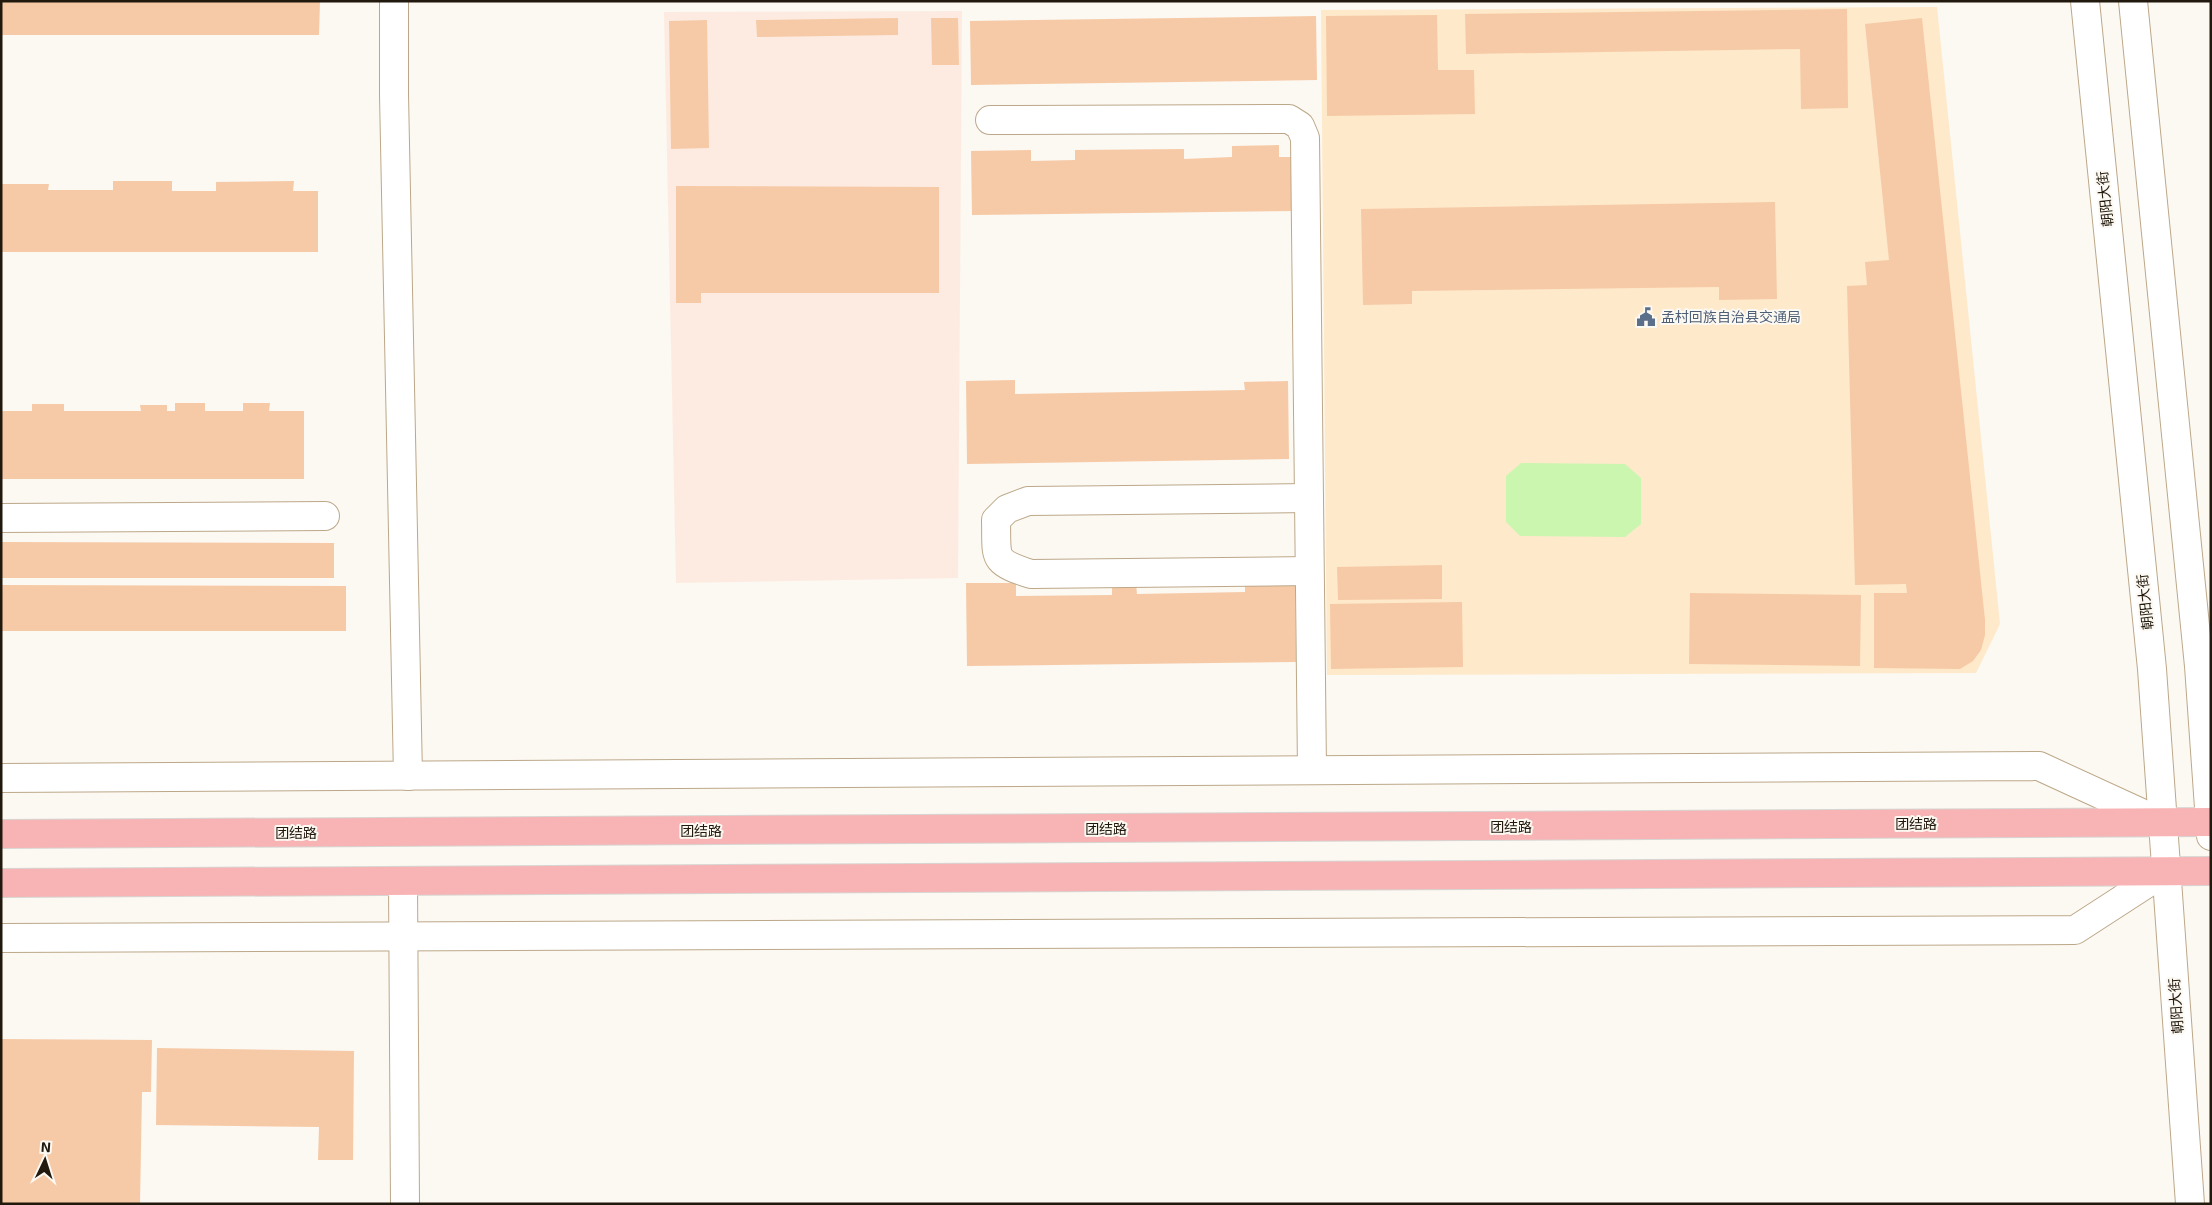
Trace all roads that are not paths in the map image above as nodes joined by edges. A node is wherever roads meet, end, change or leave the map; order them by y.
1 (394, 1) edge
2 (2085, 1) edge
3 (2133, 1) edge
4 (990, 120) dead end
5 (1309, 498) junction
6 (325, 516) dead end
7 (1, 518) edge
8 (1309, 571) junction
9 (1312, 770) junction
10 (408, 776) junction
11 (1, 778) edge
12 (2163, 823) junction
13 (2210, 827) edge
14 (1, 834) edge
15 (2166, 871) junction
16 (2211, 871) edge
17 (403, 881) junction
18 (1, 882) edge
19 (404, 936) junction
20 (1, 938) edge
21 (405, 1204) edge
22 (2190, 1204) edge

1 - 10 street
2 - 12 street, 朝阳大街
3 - 13 street
4 - 5 street
5 - 8 street
5 - 8 street
6 - 7 street
8 - 9 street
9 - 10 street
9 - 12 street
10 - 11 street
12 - 13 main road, 团结路
12 - 14 main road, 团结路
12 - 15 street, 朝阳大街
15 - 16 main road
15 - 17 main road
15 - 19 street
15 - 22 street, 朝阳大街
17 - 18 main road
17 - 19 street
19 - 20 street
19 - 21 street

